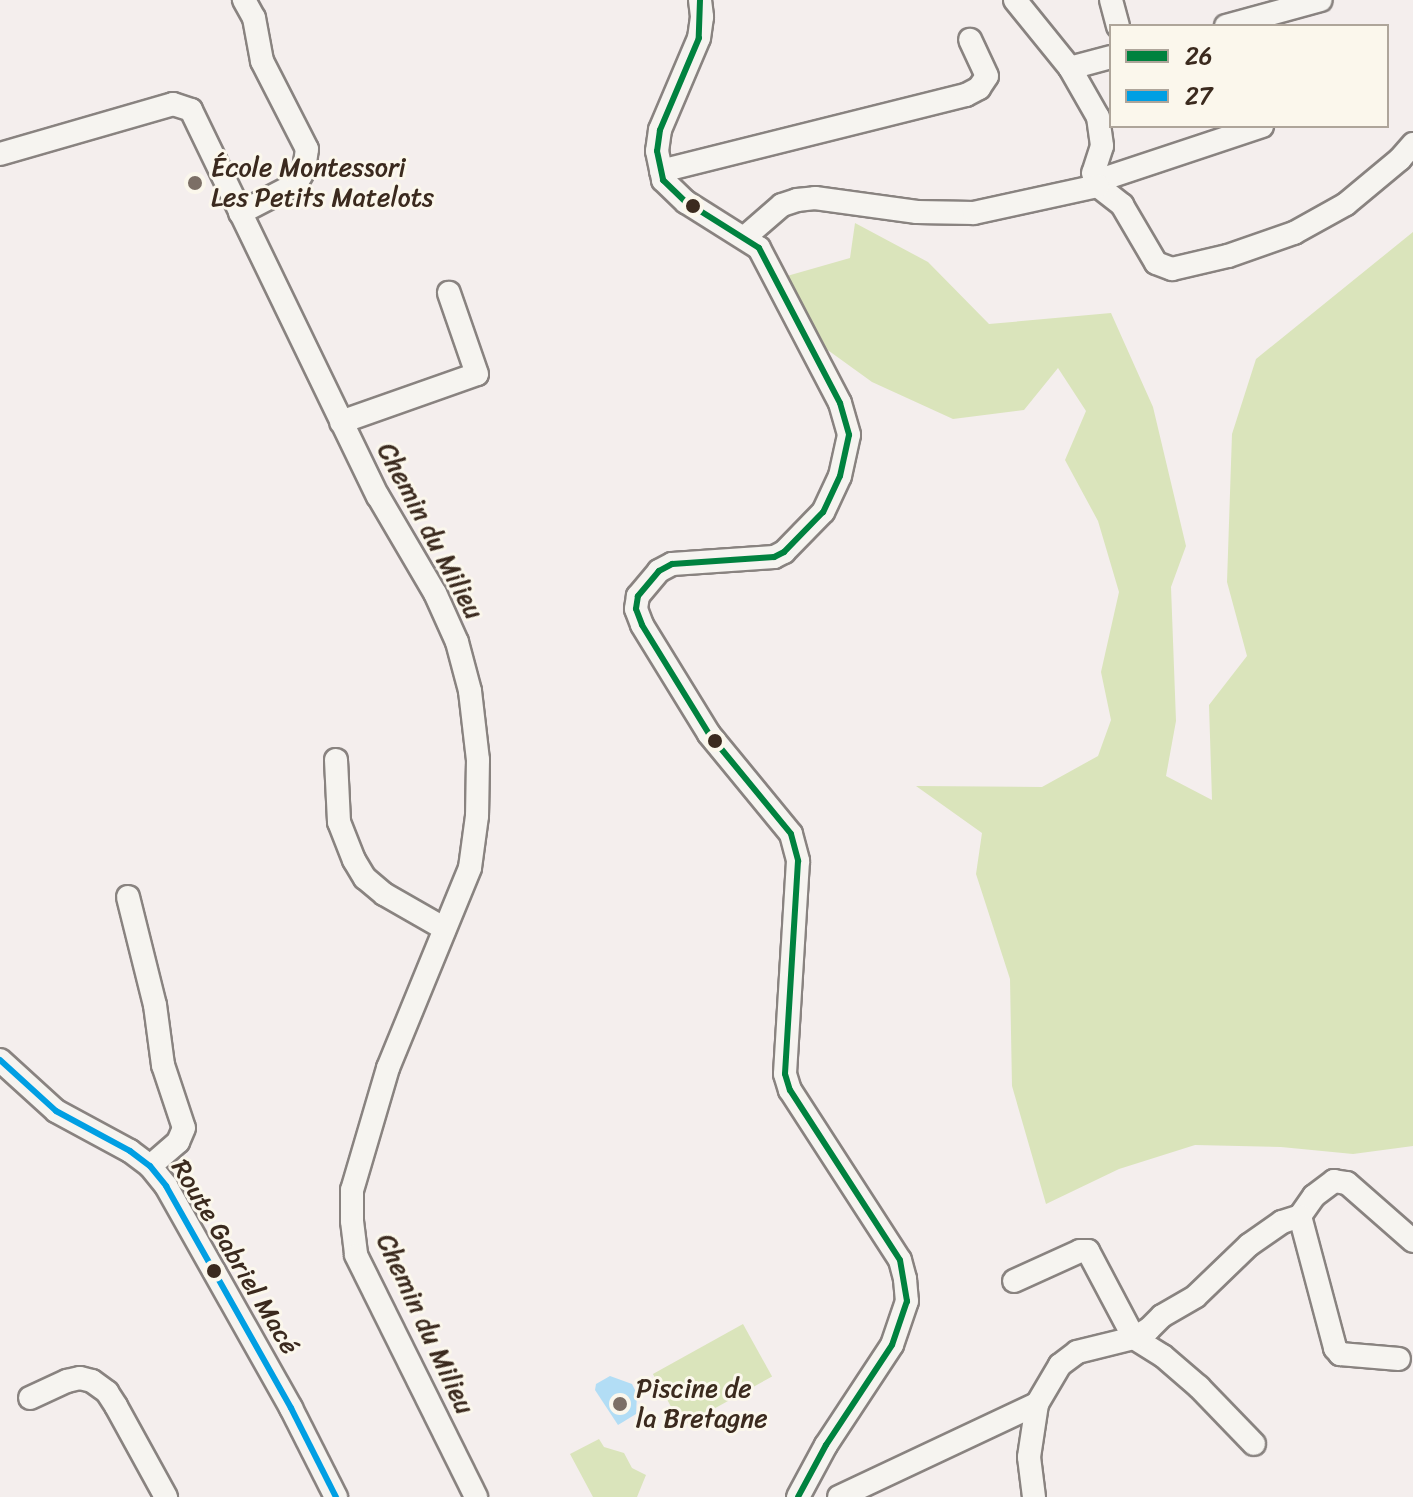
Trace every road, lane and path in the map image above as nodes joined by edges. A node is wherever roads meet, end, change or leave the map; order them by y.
1 (244, 0) edge
2 (700, 0) edge
3 (1015, 0) edge
4 (1111, 0) edge
5 (1321, 0) edge
6 (1117, 24) edge
7 (1233, 24) edge
8 (970, 40) dead end
9 (1109, 58) edge
10 (1070, 68) junction
11 (1256, 128) edge
12 (1413, 144) edge
13 (0, 154) edge
14 (661, 171) junction
15 (1098, 184) junction
16 (240, 213) junction
17 (745, 237) junction
18 (449, 293) dead end
19 (341, 422) junction
20 (336, 760) dead end
21 (128, 897) dead end
22 (445, 929) junction
23 (0, 1060) edge
24 (10, 1084) edge
25 (150, 1166) junction
26 (1300, 1216) junction
27 (1413, 1241) edge
28 (1014, 1281) dead end
29 (1134, 1338) junction
30 (1399, 1359) dead end
31 (30, 1398) dead end
32 (1037, 1404) junction
33 (1254, 1444) dead end
34 (166, 1497) edge
35 (336, 1497) edge
36 (476, 1497) edge
37 (798, 1497) edge
38 (839, 1497) edge
39 (1034, 1497) edge

1 - 16 street
2 - 14 street
3 - 10 street
4 - 6 street
5 - 7 street
8 - 14 street
9 - 10 street
10 - 15 street
11 - 15 street
12 - 15 street
13 - 16 street, Chemin du Milieu
14 - 17 street
15 - 17 street
16 - 19 street, Chemin du Milieu
17 - 37 street
18 - 19 street
19 - 22 street, Chemin du Milieu
20 - 22 street
21 - 25 street
22 - 36 street, Chemin du Milieu
23 - 24 street, Route Gabriel Macé
24 - 25 street, Route Gabriel Macé
25 - 35 street, Route Gabriel Macé
26 - 27 street
26 - 29 street
26 - 30 street
28 - 29 street
29 - 32 street
29 - 33 street
31 - 34 street
32 - 38 street
32 - 39 street

